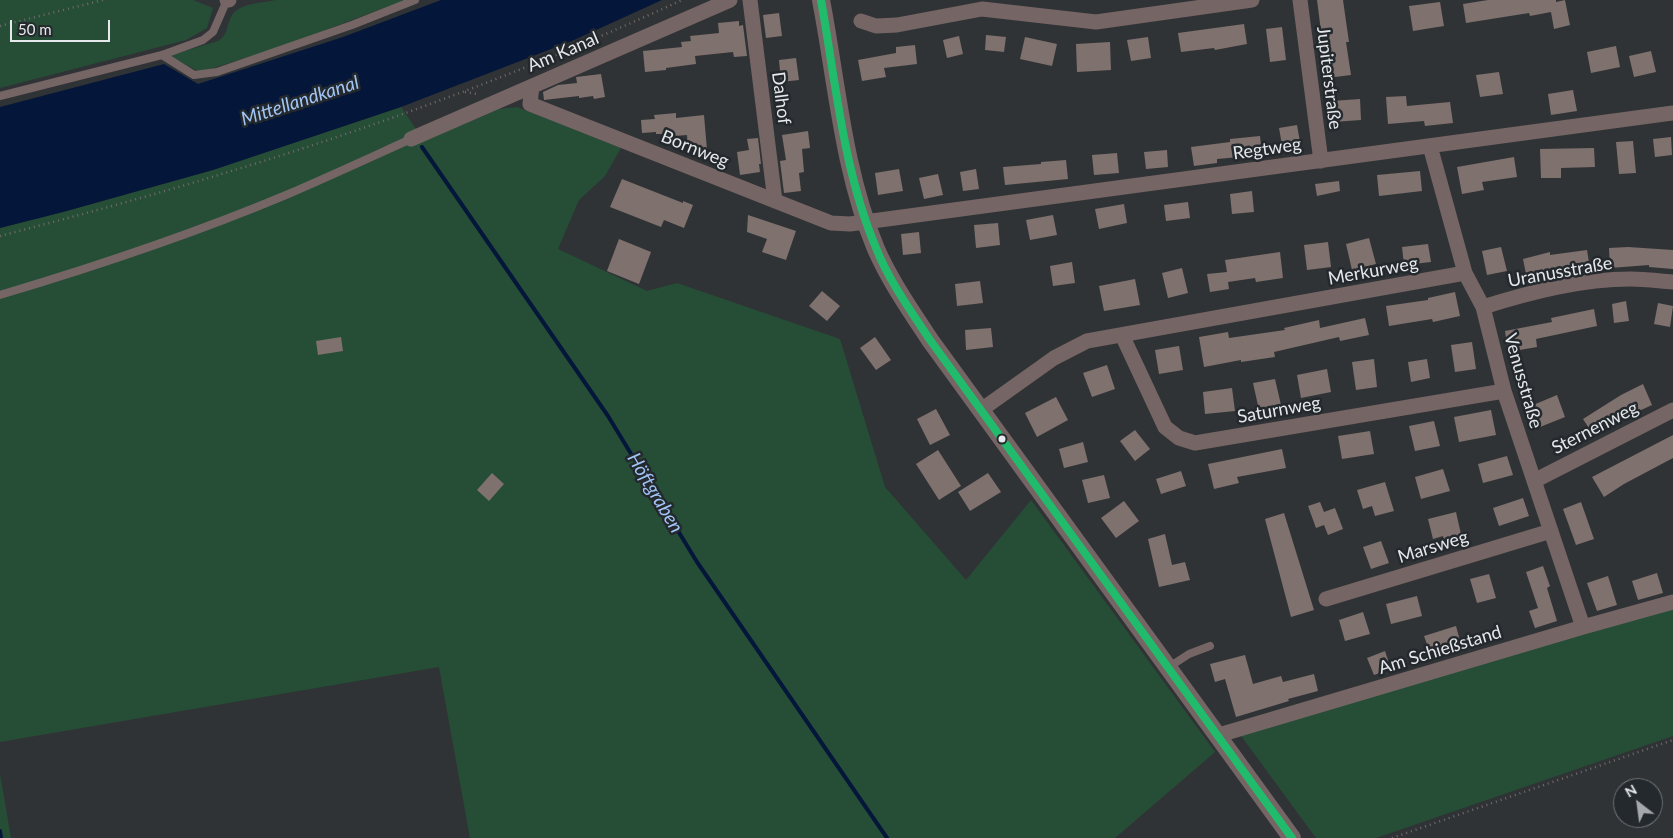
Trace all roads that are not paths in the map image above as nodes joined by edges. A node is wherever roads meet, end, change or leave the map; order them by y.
1 (228, 0) edge
2 (415, 0) edge
3 (730, 0) edge
4 (750, 0) edge
5 (821, 0) edge
6 (1252, 0) edge
7 (1300, 0) edge
8 (986, 4) edge
9 (861, 21) dead end
10 (162, 55) junction
11 (532, 86) junction
12 (0, 96) edge
13 (506, 97) junction
14 (530, 104) junction
15 (1673, 113) edge
16 (411, 139) joint
17 (1430, 146) junction
18 (1321, 161) junction
19 (775, 201) junction
20 (866, 222) junction
21 (1466, 273) junction
22 (1673, 282) edge
23 (0, 295) edge
24 (1483, 307) junction
25 (1122, 335) junction
26 (1504, 391) junction
27 (981, 410) junction
28 (1673, 410) edge
29 (1534, 481) junction
30 (1551, 531) junction
31 (1326, 599) dead end
32 (1673, 602) edge
33 (1583, 627) junction
34 (1210, 646) dead end
35 (1169, 667) junction
36 (1218, 735) junction
37 (1292, 838) edge

1 - 10 lane
2 - 10 lane
3 - 11 street, Am Kanal
4 - 19 street, Dalhof
5 - 20 street
6 - 8 street
7 - 18 street, Jupiterstraße
8 - 9 street
10 - 12 lane
11 - 13 street, Am Kanal
11 - 14 street
13 - 14 lane
13 - 16 street, Am Kanal
14 - 19 street, Bornweg
15 - 17 street, Regtweg
16 - 23 lane
17 - 18 street, Regtweg
17 - 21 street, Venusstraße
18 - 20 street, Regtweg
19 - 20 street, Bornweg
20 - 27 street
21 - 24 street, Venusstraße
21 - 25 street, Merkurweg
22 - 24 street, Uranusstraße
24 - 26 street, Venusstraße
25 - 26 street, Saturnweg
25 - 27 street, Merkurweg
26 - 29 street, Venusstraße
27 - 35 street
28 - 29 street, Sternenweg
29 - 30 street, Venusstraße
30 - 31 street, Marsweg
30 - 33 street, Venusstraße
32 - 33 street, Am Schießstand
33 - 36 street, Am Schießstand
34 - 35 lane
35 - 36 street
36 - 37 street

